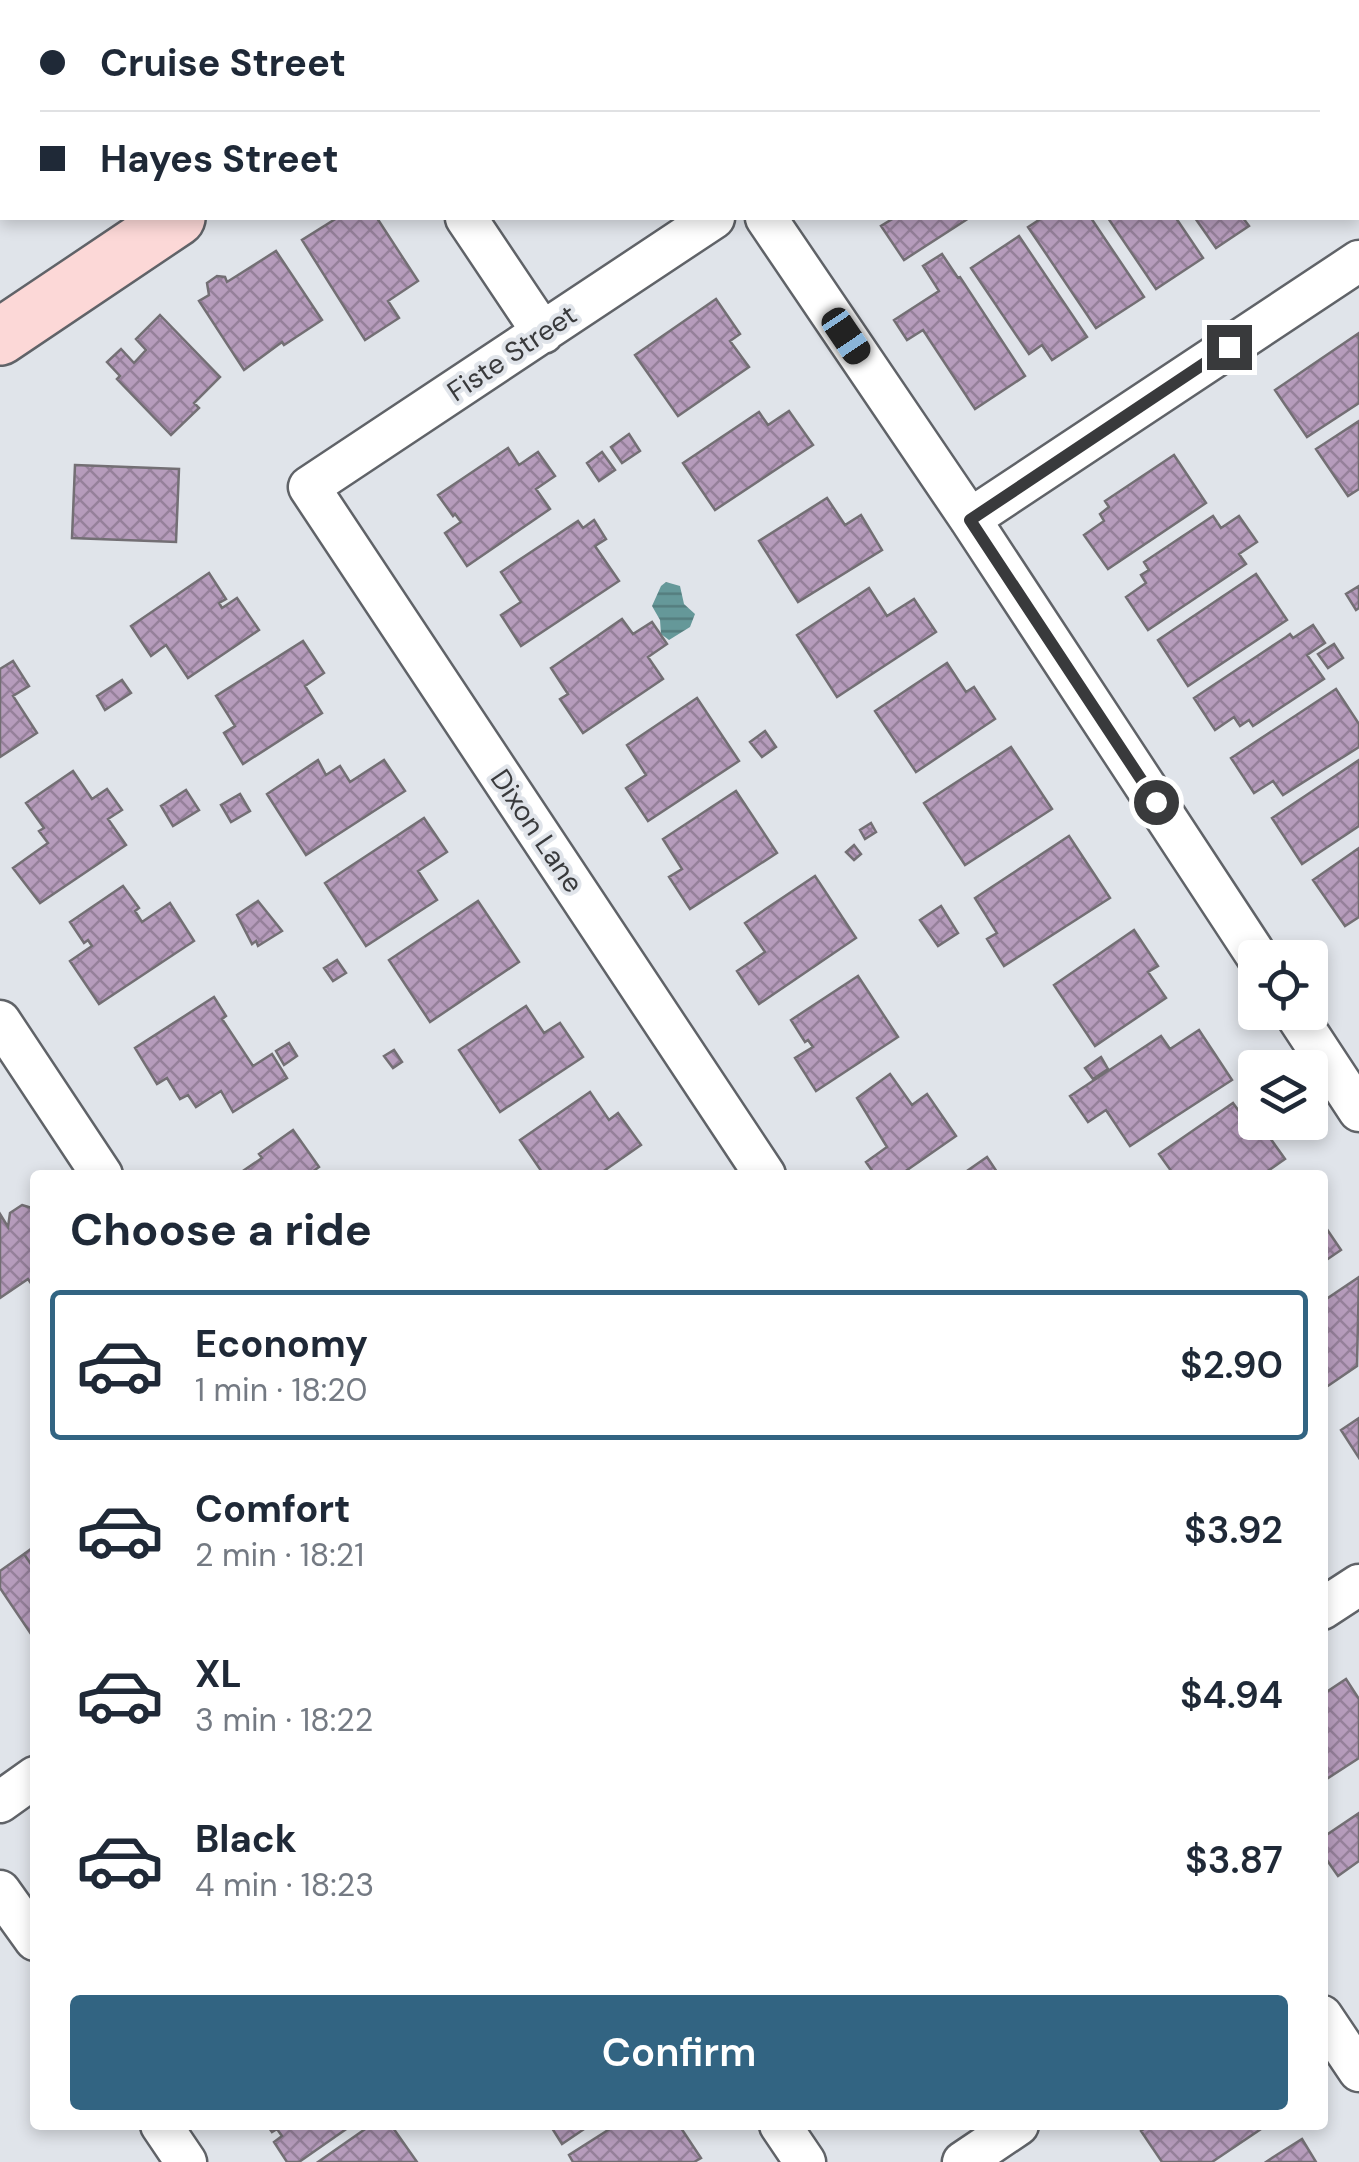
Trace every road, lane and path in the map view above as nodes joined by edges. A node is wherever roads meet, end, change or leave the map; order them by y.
1 (174, 220) edge
2 (467, 220) edge
3 (711, 220) edge
4 (767, 220) edge
5 (1359, 260) edge
6 (543, 333) junction
7 (0, 337) edge
8 (309, 487) joint
9 (970, 520) junction
10 (1246, 940) edge
11 (0, 1021) edge
12 (1306, 1030) edge
13 (11, 1062) edge
14 (1359, 1111) edge
15 (98, 1170) edge
16 (763, 1170) edge
17 (1359, 1585) edge
18 (1328, 1605) edge
19 (30, 1781) edge
20 (0, 1802) edge
21 (0, 1891) edge
22 (30, 1933) edge
23 (1328, 2025) edge
24 (1359, 2071) edge
25 (164, 2130) edge
26 (783, 2130) edge
27 (1011, 2130) edge
28 (186, 2162) edge
29 (805, 2162) edge
30 (963, 2162) edge

1 - 7 street
2 - 6 street
3 - 6 street, Fiste Street
4 - 9 street
5 - 9 street
6 - 8 street, Fiste Street
8 - 16 street, Dixon Lane
9 - 10 street
11 - 13 street
12 - 14 street
13 - 15 street
17 - 18 street
19 - 20 street
21 - 22 street
23 - 24 street
25 - 28 street
26 - 29 street
27 - 30 street

